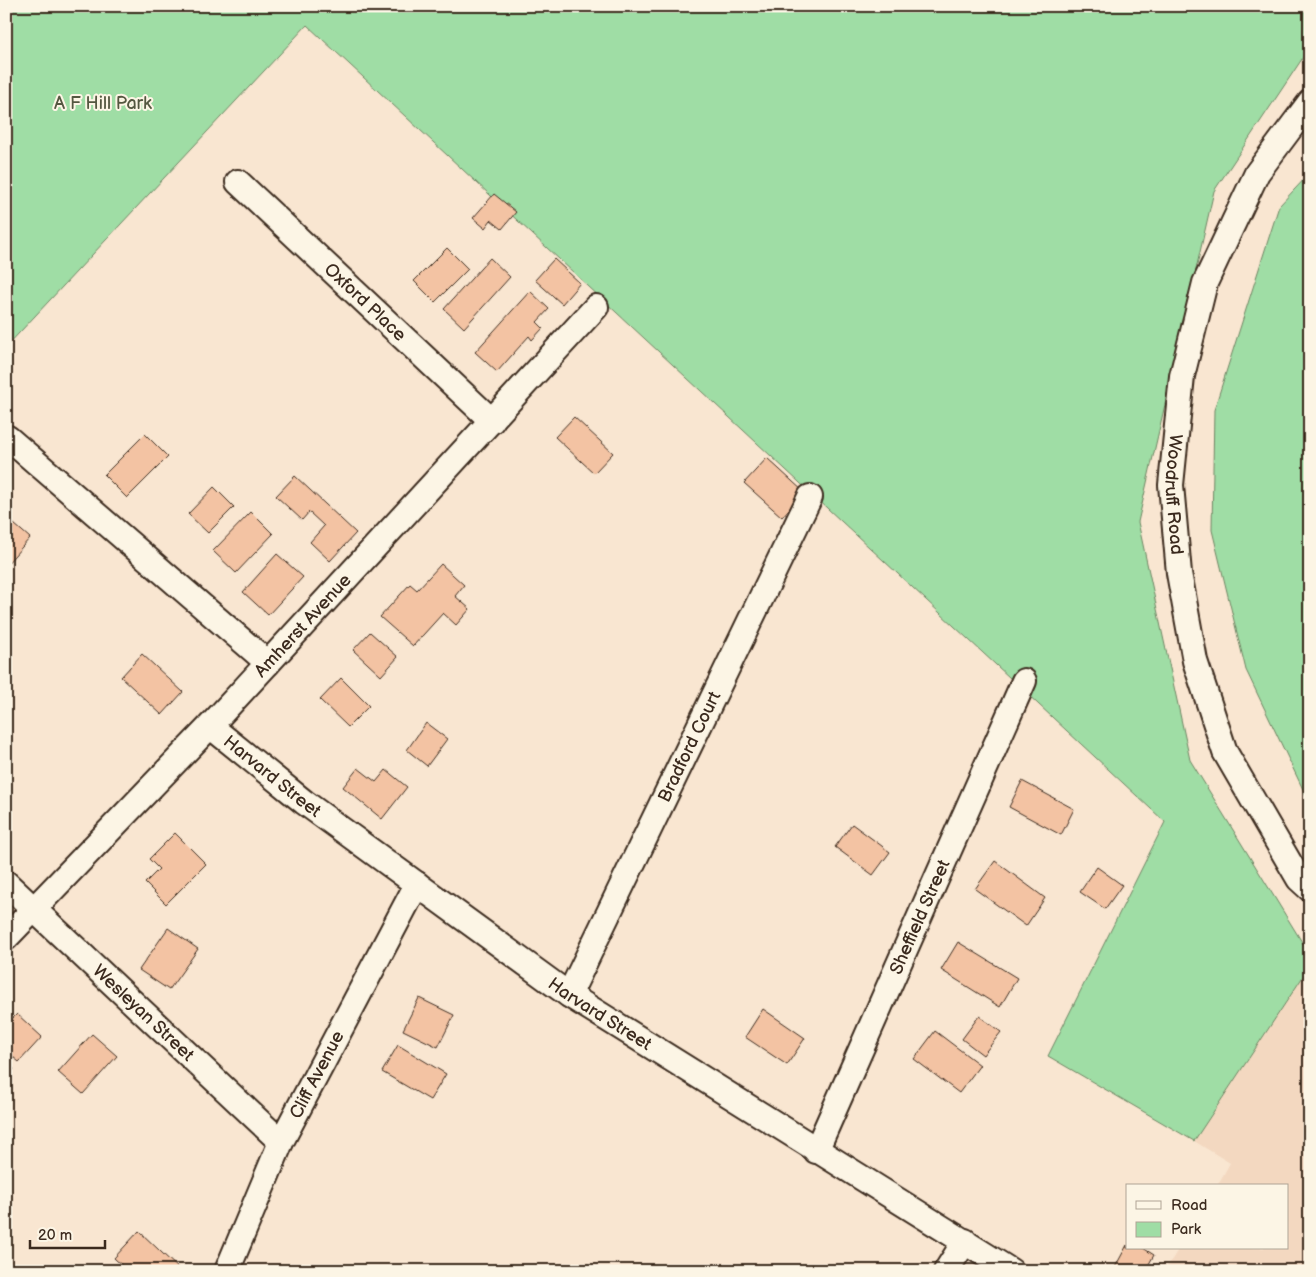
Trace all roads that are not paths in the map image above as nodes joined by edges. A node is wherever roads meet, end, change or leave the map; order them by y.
1 (1310, 102) edge
2 (238, 182) dead end
3 (596, 307) dead end
4 (492, 421) junction
5 (8, 438) dead end
6 (810, 496) dead end
7 (268, 663) junction
8 (1024, 681) dead end
9 (210, 726) junction
10 (6, 884) edge
11 (417, 884) junction
12 (1310, 889) edge
13 (34, 908) junction
14 (6, 938) edge
15 (569, 995) junction
16 (281, 1142) junction
17 (816, 1151) junction
18 (965, 1241) junction
19 (227, 1271) edge
20 (946, 1271) edge
21 (1011, 1271) edge

1 - 12 street, Woodruff Road
2 - 4 street, Oxford Place
3 - 4 street, Amherst Avenue
4 - 7 street, Amherst Avenue
5 - 7 street
6 - 15 street, Bradford Court
7 - 9 street, Amherst Avenue
8 - 17 street, Sheffield Street
9 - 11 street, Harvard Street
9 - 13 street, Amherst Avenue
10 - 13 street, Wesleyan Street
11 - 15 street, Harvard Street
11 - 16 street, Cliff Avenue
13 - 14 street, Amherst Avenue
13 - 16 street, Wesleyan Street
15 - 17 street, Harvard Street
16 - 19 street, Cliff Avenue
17 - 18 street, Harvard Street
18 - 20 street
18 - 21 street, Harvard Street

